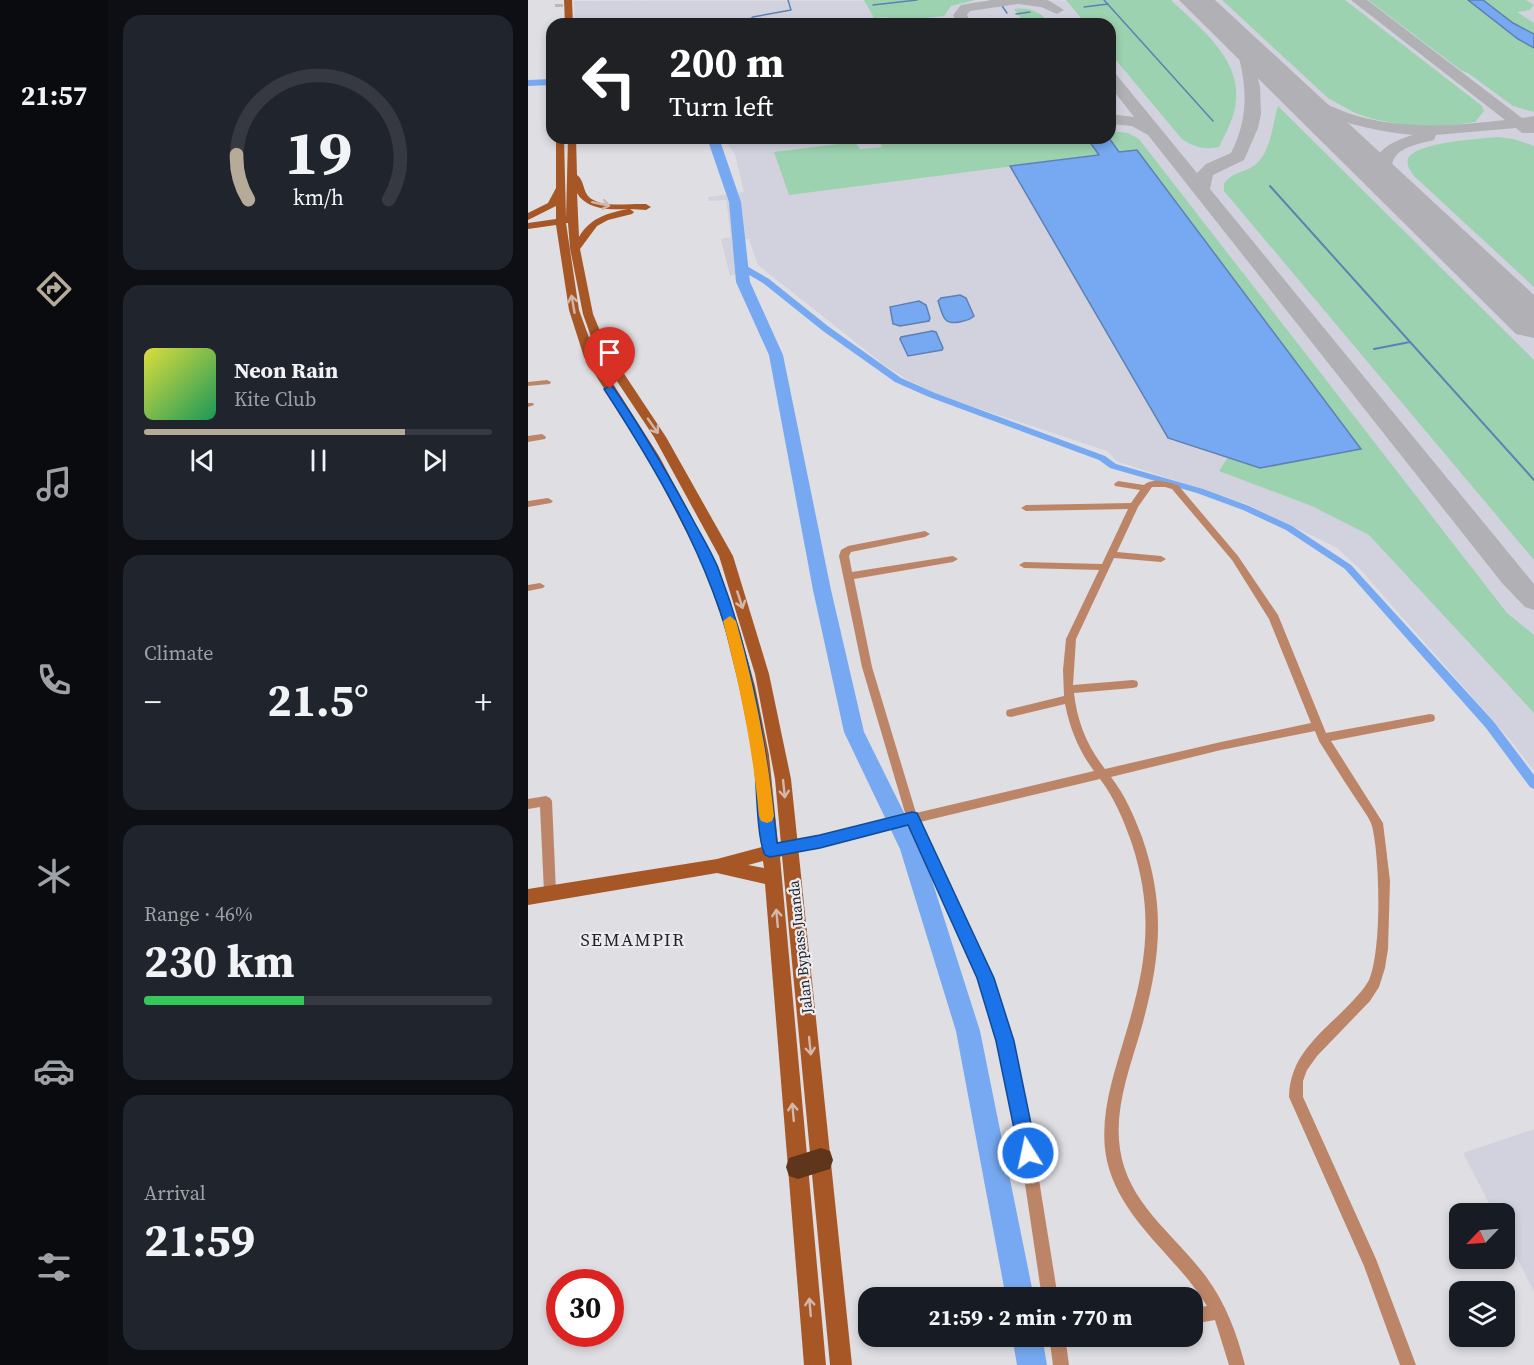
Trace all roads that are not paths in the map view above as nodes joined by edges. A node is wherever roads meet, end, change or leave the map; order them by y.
1 (568, 0) tunnel mouth
2 (569, 18) edge
3 (560, 144) edge
4 (572, 144) edge
5 (574, 172) junction
6 (560, 188) junction
7 (566, 217) junction
8 (528, 218) edge
9 (528, 226) edge
10 (575, 248) junction
11 (547, 382) dead end
12 (528, 384) edge
13 (542, 437) dead end
14 (528, 439) edge
15 (1118, 484) dead end
16 (1145, 488) junction
17 (548, 501) dead end
18 (528, 504) edge
19 (1134, 506) junction
20 (1026, 508) dead end
21 (925, 534) dead end
22 (1112, 555) junction
23 (953, 559) dead end
24 (1161, 559) dead end
25 (1024, 565) dead end
26 (1106, 567) junction
27 (849, 576) junction
28 (540, 586) dead end
29 (528, 588) edge
30 (743, 640) junction
31 (1133, 684) dead end
32 (1069, 694) junction
33 (1011, 713) dead end
34 (1430, 718) dead end
35 (1320, 732) junction
36 (1103, 776) junction
37 (528, 804) edge
38 (909, 819) junction
39 (791, 848) junction
40 (770, 851) junction
41 (717, 866) junction
42 (773, 878) junction
43 (550, 892) junction
44 (528, 897) edge
45 (809, 1163) junction
46 (1048, 1287) edge
47 (1219, 1311) junction
48 (1203, 1314) edge
49 (1059, 1347) edge
50 (815, 1365) edge
51 (841, 1365) edge
52 (1061, 1365) edge
53 (1237, 1365) edge
54 (1408, 1365) edge

1 - 2 main road
3 - 6 main road
4 - 5 main road
5 - 7 main road
5 -> 10 main road
6 - 7 main road
6 - 8 main road
7 - 8 main road
7 - 9 main road
7 - 10 main road, Jalan Bypass Juanda
30 -> 7 main road, Jalan Bypass Juanda
10 -> 30 main road, Jalan Bypass Juanda
11 - 12 street
13 - 14 street
15 - 16 street
16 - 19 street
16 - 35 street
17 - 18 street
19 - 20 street
19 - 22 street
21 - 27 street
22 - 24 street
22 - 26 street
23 - 27 street
25 - 26 street
26 - 32 street
27 - 38 street
28 - 29 street
30 -> 39 main road, Jalan Bypass Juanda
30 - 40 main road, Jalan Bypass Juanda
31 - 32 street
32 - 33 street
32 - 36 street
34 - 35 street
35 - 36 street
35 - 54 street
36 - 38 street
36 - 47 street
37 - 43 street
38 - 39 street
38 - 46 street
39 - 40 main road
39 -> 45 main road, Jalan Bypass Juanda
40 - 41 main road
40 - 42 main road, Jalan Bypass Juanda
41 - 42 main road
41 - 43 main road
45 -> 42 main road, Jalan Bypass Juanda
43 - 44 main road
50 -> 45 main road, Jalan Bypass Juanda
45 - 51 main road, Jalan Bypass Juanda
47 - 48 street
47 - 53 street
49 - 52 street

